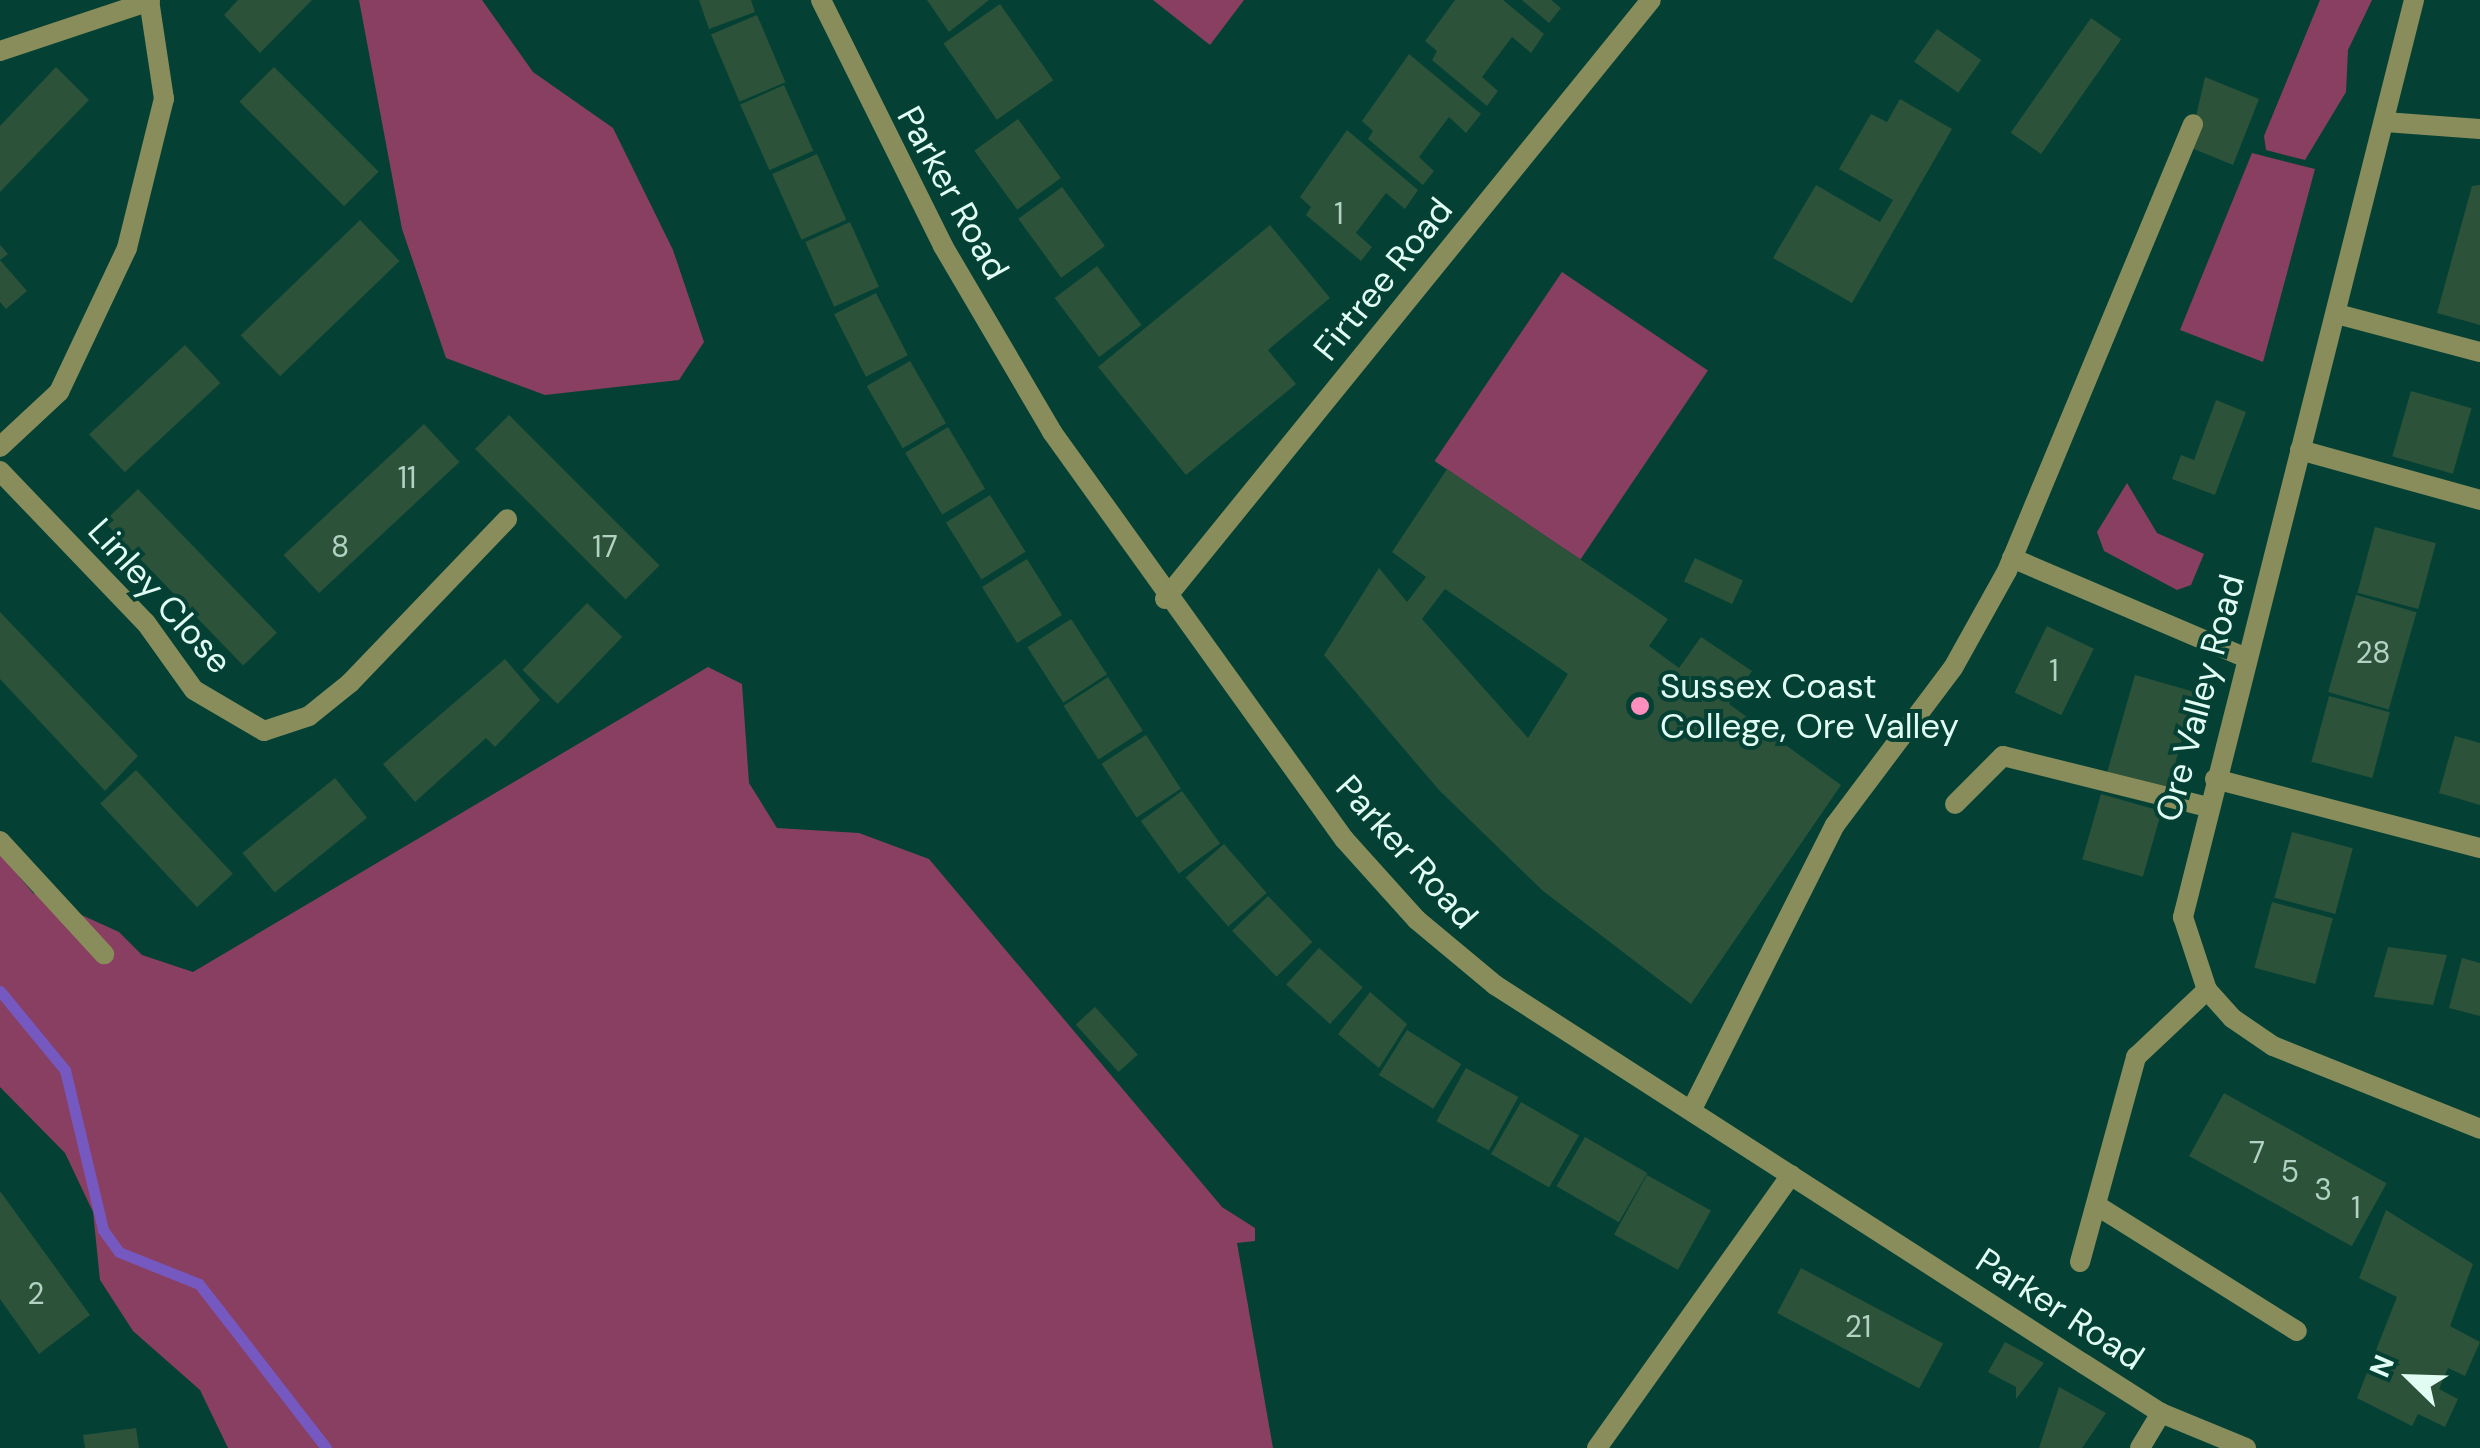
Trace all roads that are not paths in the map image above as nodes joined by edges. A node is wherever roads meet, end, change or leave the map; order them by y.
1 (821, 0) edge
2 (1651, 0) edge
3 (2414, 0) edge
4 (149, 1) edge
5 (0, 50) edge
6 (2385, 122) junction
7 (2193, 124) dead end
8 (2480, 129) edge
9 (2337, 314) junction
10 (2480, 352) edge
11 (0, 447) edge
12 (2300, 450) junction
13 (0, 470) edge
14 (2480, 500) edge
15 (508, 519) dead end
16 (2012, 558) junction
17 (1165, 599) junction
18 (2244, 657) junction
19 (2215, 779) junction
20 (1955, 804) dead end
21 (2206, 807) junction
22 (0, 841) edge
23 (2480, 848) edge
24 (104, 954) dead end
25 (2207, 990) junction
26 (1692, 1109) junction
27 (2480, 1129) edge
28 (1791, 1174) junction
29 (2096, 1204) junction
30 (2080, 1262) dead end
31 (2296, 1331) dead end
32 (2161, 1413) junction
33 (1597, 1448) edge
34 (2140, 1448) edge
35 (2246, 1448) edge

1 - 17 street, Parker Road
2 - 17 street, Firtree Road
3 - 6 street, Ore Valley Road
4 - 5 street
4 - 11 street
6 - 8 street
6 - 9 street, Ore Valley Road
7 - 16 street
9 - 10 street
9 - 12 street, Ore Valley Road
12 - 14 street
12 - 18 street, Ore Valley Road
13 - 15 street, Linley Close
16 - 18 street
16 - 26 street
17 - 26 street, Parker Road
18 - 19 street, Ore Valley Road
19 - 21 street, Ore Valley Road
19 - 23 street
20 - 21 street
21 - 25 street, Ore Valley Road
22 - 24 street
25 - 27 street
25 - 29 street
26 - 28 street, Parker Road
28 - 32 street, Parker Road
28 - 33 street
29 - 30 street
29 - 31 street
32 - 34 street
32 - 35 street, Parker Road

